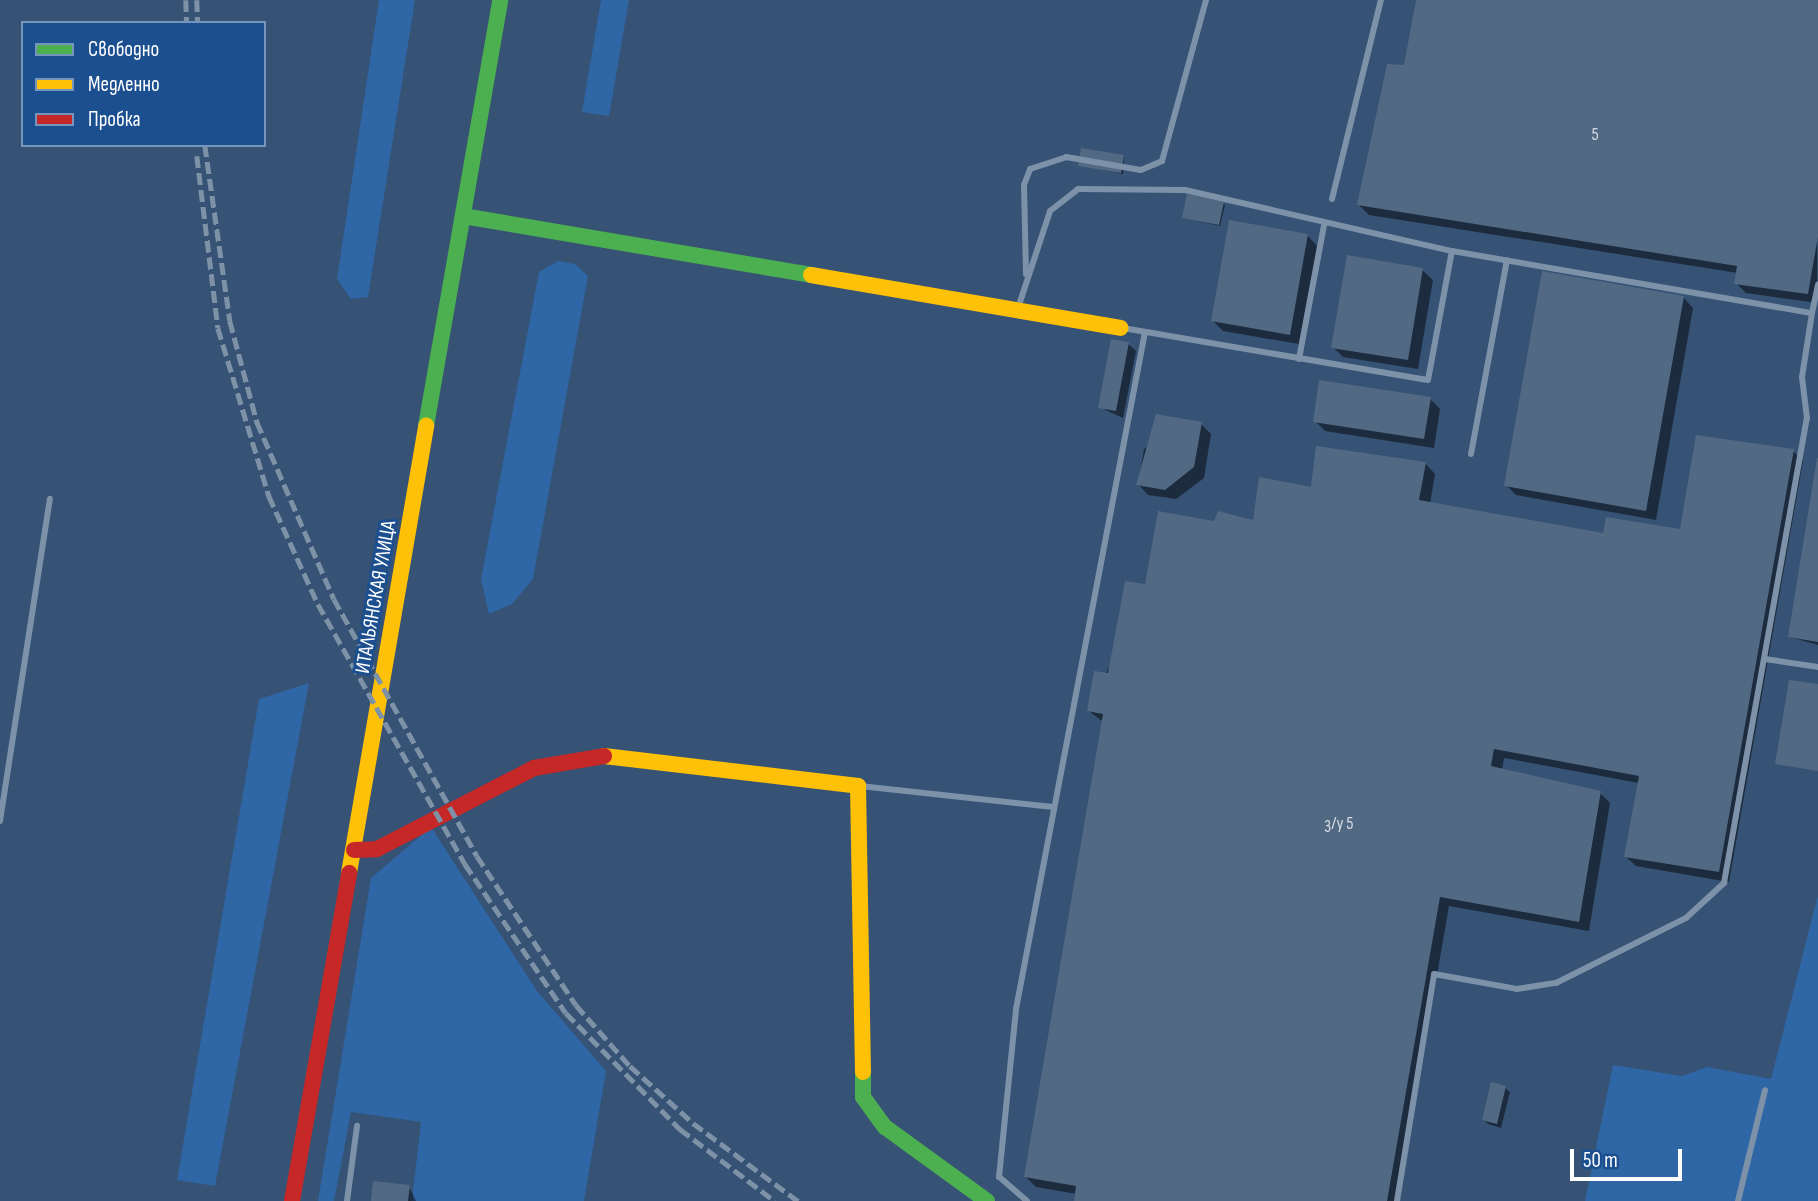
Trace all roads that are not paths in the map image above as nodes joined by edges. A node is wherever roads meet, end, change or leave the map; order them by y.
1 (500, 0) edge
2 (1206, 0) edge
3 (1381, 0) edge
4 (1332, 199) dead end
5 (463, 216) junction
6 (1324, 225) junction
7 (1452, 251) junction
8 (1507, 260) junction
9 (1026, 280) junction
10 (1818, 285) edge
11 (1017, 310) junction
12 (1812, 313) junction
13 (1121, 328) joint
14 (1145, 332) junction
15 (1300, 359) junction
16 (1471, 454) dead end
17 (50, 499) dead end
18 (1765, 659) junction
19 (1818, 667) edge
20 (858, 786) junction
21 (1053, 807) junction
22 (0, 821) edge
23 (354, 850) junction
24 (1765, 1090) dead end
25 (357, 1126) dead end
26 (292, 1201) edge
27 (347, 1201) edge
28 (987, 1201) edge
29 (1027, 1201) edge
30 (1397, 1201) edge
31 (1738, 1201) edge

1 - 5 main road, ИТАЛЬЯНСКАЯ УЛИЦА
2 - 9 lane
3 - 4 lane
5 - 11 main road
5 - 23 main road, ИТАЛЬЯНСКАЯ УЛИЦА
6 - 7 lane
6 - 9 lane
6 - 15 lane
7 - 8 lane
7 - 15 lane
8 - 12 lane
8 - 16 lane
9 - 11 lane
10 - 12 lane
11 - 13 main road
12 - 18 lane
13 - 14 lane
14 - 15 lane
14 - 21 lane
17 - 22 lane
18 - 19 lane
18 - 30 lane
20 - 21 lane
20 - 23 main road
20 - 28 main road
21 - 29 lane
23 - 26 main road, ИТАЛЬЯНСКАЯ УЛИЦА
24 - 31 lane
25 - 27 lane

